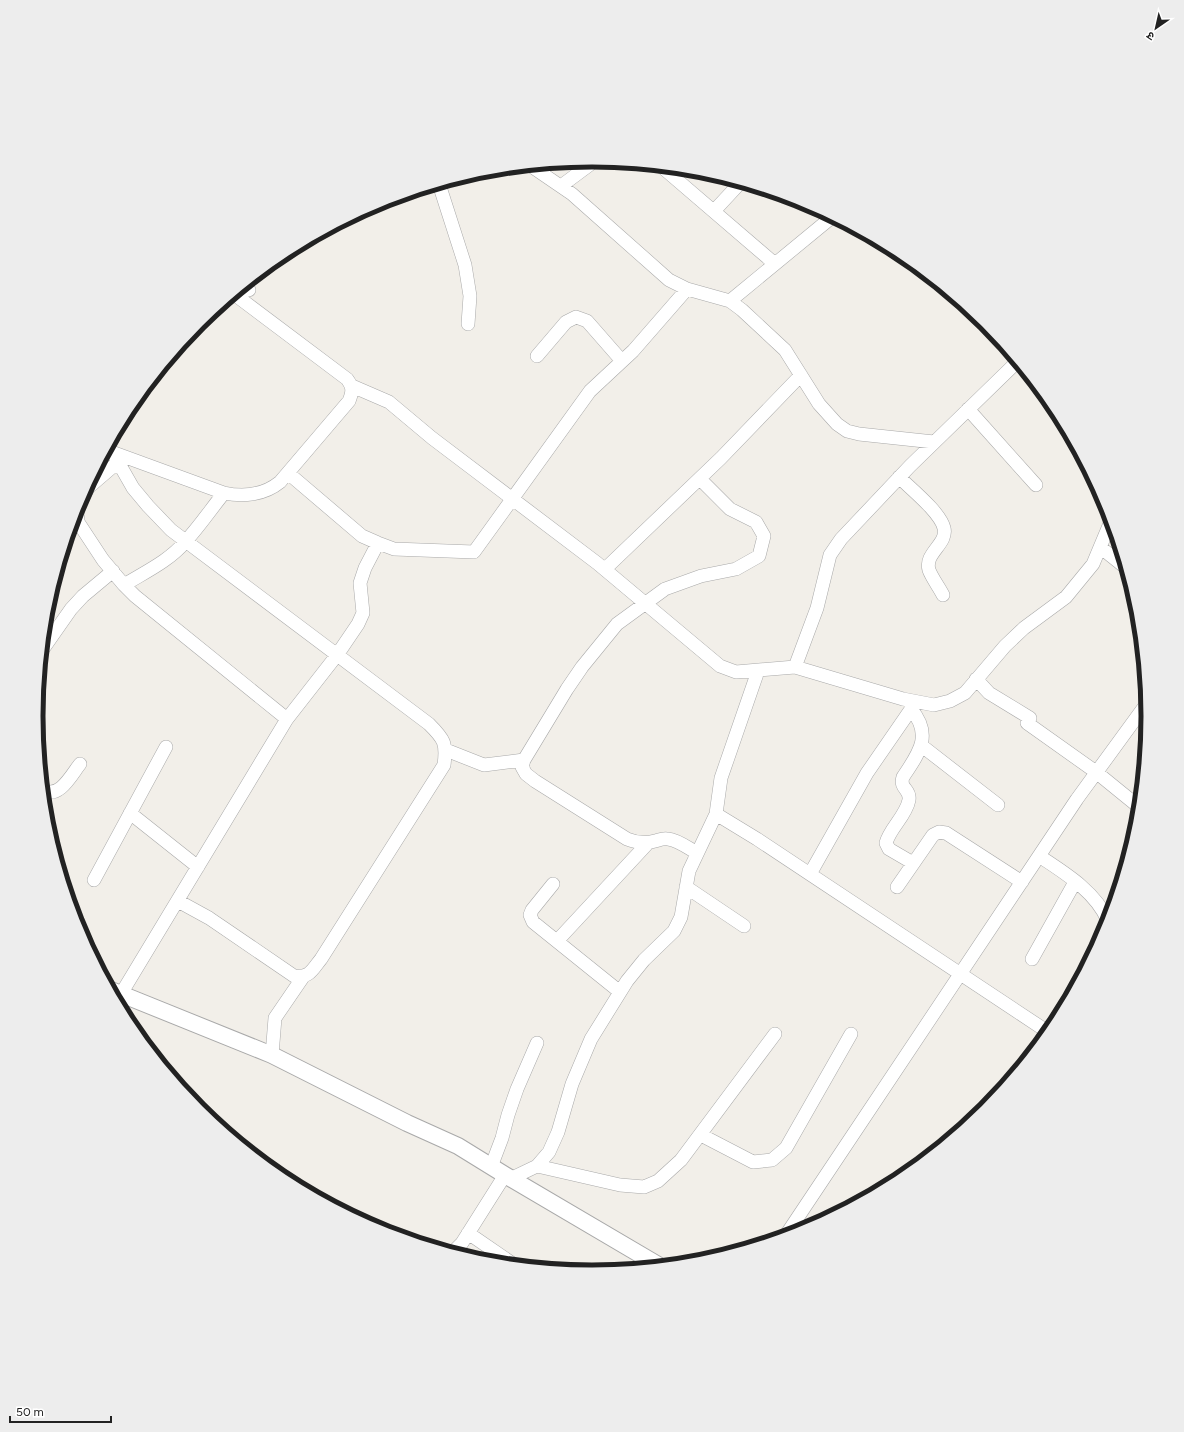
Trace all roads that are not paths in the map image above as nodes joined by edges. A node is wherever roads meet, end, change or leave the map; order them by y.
1 (586, 167) edge
2 (537, 170) edge
3 (669, 173) edge
4 (561, 186) junction
5 (737, 187) edge
6 (441, 189) edge
7 (714, 211) junction
8 (828, 221) edge
9 (776, 264) junction
10 (687, 289) junction
11 (238, 297) edge
12 (730, 301) junction
13 (468, 324) dead end
14 (537, 356) dead end
15 (622, 361) junction
16 (1014, 365) edge
17 (801, 375) junction
18 (352, 386) junction
19 (968, 409) junction
20 (934, 442) junction
21 (113, 455) edge
22 (101, 471) edge
23 (288, 473) junction
24 (899, 477) junction
25 (700, 479) junction
26 (1036, 485) dead end
27 (224, 493) junction
28 (512, 499) junction
29 (79, 523) edge
30 (1108, 529) edge
31 (186, 542) junction
32 (378, 543) junction
33 (1100, 547) junction
34 (1119, 563) edge
35 (605, 570) junction
36 (113, 571) junction
37 (124, 585) junction
38 (943, 595) dead end
39 (645, 603) junction
40 (49, 641) edge
41 (337, 654) junction
42 (795, 667) junction
43 (758, 671) junction
44 (976, 679) junction
45 (913, 706) junction
46 (1141, 711) edge
47 (287, 719) junction
48 (922, 746) junction
49 (166, 747) dead end
50 (446, 750) junction
51 (524, 760) junction
52 (80, 764) dead end
53 (1096, 772) junction
54 (49, 792) edge
55 (1134, 803) edge
56 (998, 805) dead end
57 (130, 813) junction
58 (716, 814) junction
59 (648, 843) junction
60 (697, 852) junction
61 (1039, 856) junction
62 (913, 864) junction
63 (198, 867) junction
64 (810, 874) junction
65 (94, 880) dead end
66 (1022, 882) junction
67 (1075, 882) junction
68 (553, 884) dead end
69 (686, 887) junction
70 (897, 887) dead end
71 (178, 901) junction
72 (1104, 913) edge
73 (744, 926) dead end
74 (557, 942) junction
75 (1032, 959) dead end
76 (961, 974) junction
77 (303, 977) junction
78 (117, 990) edge
79 (620, 992) junction
80 (119, 994) edge
81 (1043, 1029) edge
82 (775, 1034) dead end
83 (851, 1034) dead end
84 (537, 1043) dead end
85 (272, 1055) junction
86 (701, 1135) junction
87 (537, 1166) junction
88 (491, 1167) junction
89 (507, 1177) junction
90 (791, 1227) edge
91 (468, 1233) junction
92 (457, 1248) edge
93 (503, 1257) edge
94 (650, 1262) edge

1 - 4 street
2 - 4 street
3 - 7 street
4 - 10 street
5 - 7 street
6 - 13 street
7 - 9 street
8 - 9 street
9 - 12 street
10 - 12 street
10 - 15 street
11 - 18 street
12 - 17 street
14 - 15 street
15 - 28 street
16 - 19 street
17 - 20 street
17 - 25 street
18 - 23 street
18 - 28 street
19 - 20 street
19 - 26 street
20 - 24 street
21 - 22 street
21 - 27 street
21 - 31 street
23 - 27 street
23 - 32 street
24 - 38 street
24 - 42 street
25 - 35 street
25 - 39 street
27 - 31 street
28 - 32 street
28 - 35 street
29 - 36 street
30 - 33 street
31 - 37 street
31 - 41 street
32 - 41 street
33 - 34 street
33 - 44 street
35 - 39 street
36 - 37 street
36 - 40 street
37 - 47 street
39 - 43 street
39 - 51 street
41 - 47 street
41 - 50 street
42 - 43 street
42 - 45 street
43 - 58 street
44 - 45 street
44 - 53 street
45 - 48 street
45 - 64 street
46 - 53 street
47 - 63 street
48 - 56 street
48 - 62 street
49 - 57 street
50 - 51 street
50 - 77 street
51 - 59 street
52 - 54 street
53 - 55 street
53 - 61 street
57 - 63 street
57 - 65 street
58 - 60 street
58 - 64 street
59 - 60 street
59 - 74 street
60 - 69 street
61 - 66 street
61 - 67 street
62 - 66 street
62 - 70 street
63 - 71 street
64 - 76 street
66 - 76 street
67 - 72 street
67 - 75 street
68 - 74 street
69 - 73 street
69 - 79 street
71 - 77 street
71 - 78 street
74 - 79 street
76 - 81 street
76 - 90 street
77 - 85 street
79 - 87 street
80 - 85 street
82 - 86 street
83 - 86 street
84 - 88 street
85 - 88 street
86 - 87 street
87 - 89 street
88 - 89 street
89 - 91 street
89 - 94 street
91 - 92 street
91 - 93 street

